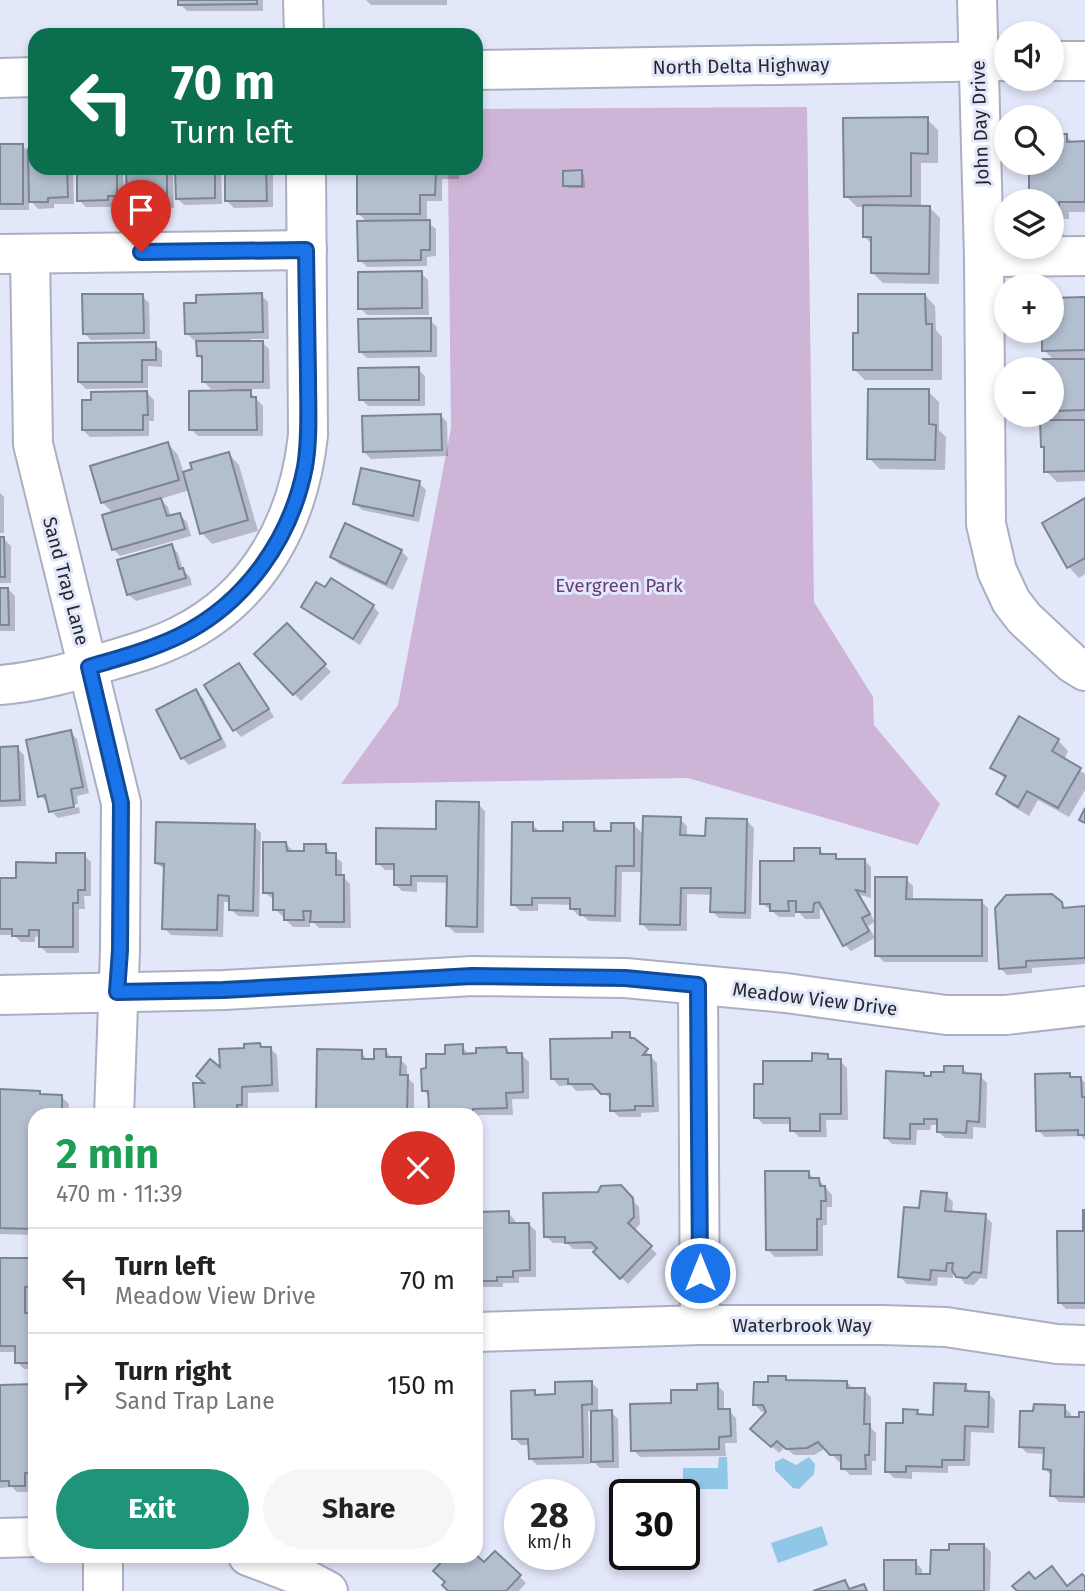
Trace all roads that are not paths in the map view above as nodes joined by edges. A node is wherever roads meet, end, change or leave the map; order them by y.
1 (303, 0) edge
2 (977, 0) edge
3 (304, 28) edge
4 (1064, 61) edge
5 (1085, 61) edge
6 (992, 62) edge
7 (483, 70) edge
8 (0, 78) edge
9 (28, 78) edge
10 (306, 175) edge
11 (306, 250) junction
12 (15, 254) edge
13 (1085, 256) edge
14 (984, 257) junction
15 (89, 667) junction
16 (1085, 671) edge
17 (0, 685) edge
18 (698, 985) junction
19 (117, 992) junction
20 (0, 995) edge
21 (1085, 1006) edge
22 (114, 1108) edge
23 (701, 1325) junction
24 (483, 1332) edge
25 (1085, 1345) edge
26 (28, 1537) edge
27 (0, 1538) edge
28 (103, 1563) edge
29 (266, 1563) edge
30 (103, 1591) edge
31 (328, 1591) edge

1 - 3 street
2 - 6 street, John Day Drive
4 - 5 street
6 - 7 street, North Delta Highway
6 - 14 street, John Day Drive
8 - 9 street
10 - 11 street
11 - 12 street
11 - 15 street
12 - 15 street, Sand Trap Lane
13 - 14 street
14 - 16 street, John Day Drive
15 - 17 street
15 - 19 street, Sand Trap Lane
18 - 19 street, Meadow View Drive
18 - 21 street, Meadow View Drive
18 - 23 street
19 - 20 street, Meadow View Drive
19 - 22 street, Sand Trap Lane
23 - 24 street, Waterbrook Way
23 - 25 street, Waterbrook Way
26 - 27 street
28 - 30 street
29 - 31 street

